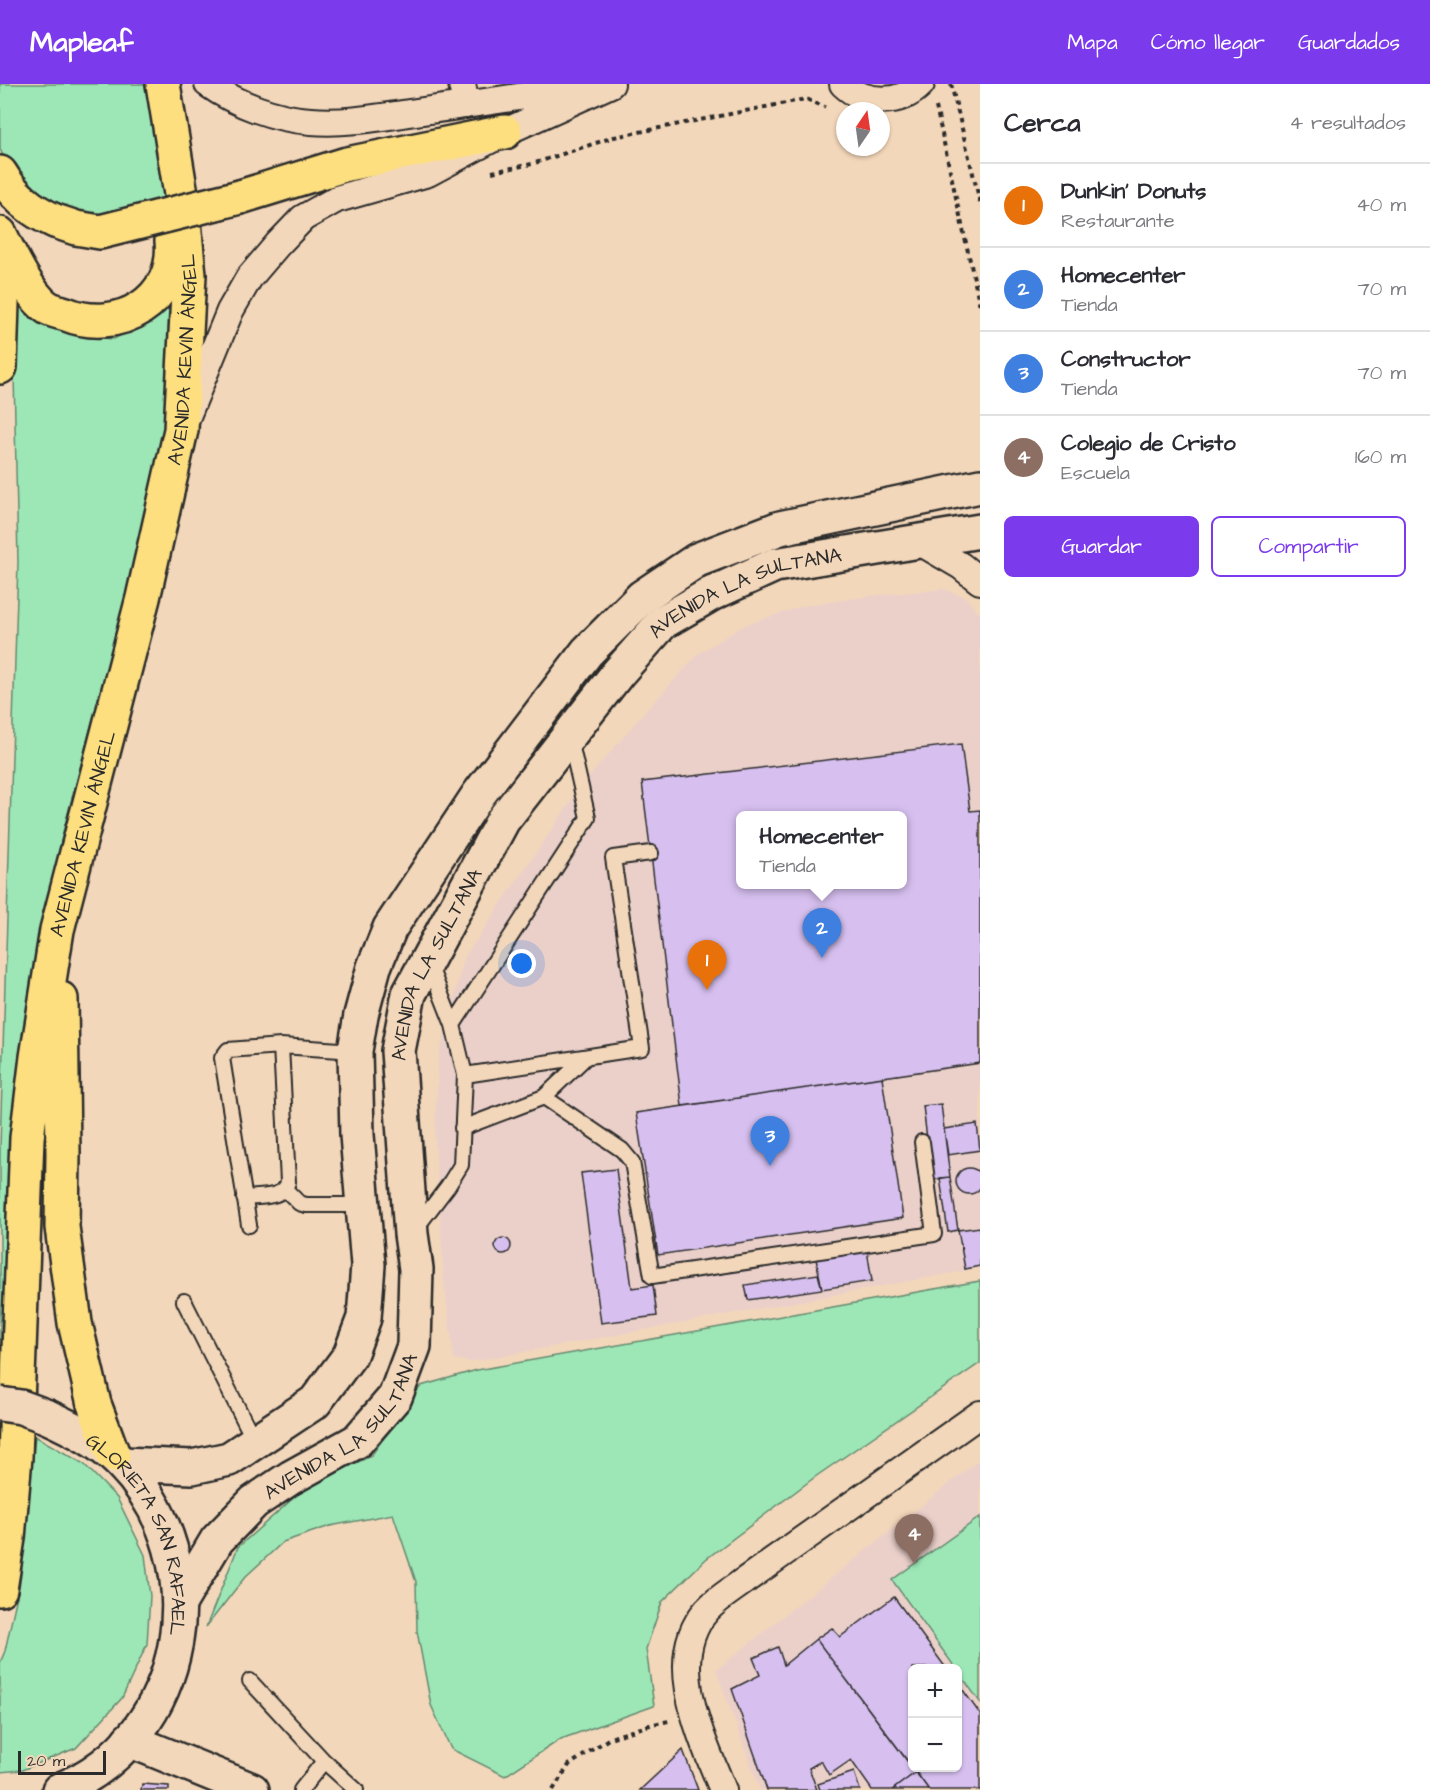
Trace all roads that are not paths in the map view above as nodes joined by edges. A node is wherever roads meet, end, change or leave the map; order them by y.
1 (163, 84) edge
2 (208, 84) edge
3 (594, 84) edge
4 (611, 84) edge
5 (843, 84) edge
6 (927, 91) edge
7 (464, 94) edge
8 (505, 132) junction
9 (175, 160) junction
10 (0, 173) edge
11 (0, 232) edge
12 (0, 367) edge
13 (181, 430) junction
14 (980, 486) edge
15 (980, 531) edge
16 (920, 542) junction
17 (980, 581) edge
18 (569, 735) junction
19 (651, 853) dead end
20 (57, 930) junction
21 (427, 959) junction
22 (453, 1025) junction
23 (281, 1046) junction
24 (355, 1051) junction
25 (586, 1056) junction
26 (465, 1075) junction
27 (544, 1097) junction
28 (462, 1128) junction
29 (922, 1142) dead end
30 (286, 1190) junction
31 (244, 1198) junction
32 (362, 1205) junction
33 (249, 1225) dead end
34 (411, 1234) junction
35 (184, 1301) dead end
36 (0, 1404) edge
37 (980, 1414) edge
38 (255, 1442) junction
39 (117, 1460) junction
40 (0, 1589) edge
41 (180, 1602) junction
42 (250, 1681) dead end
43 (151, 1710) junction
44 (129, 1740) junction
45 (324, 1761) junction
46 (192, 1766) junction
47 (59, 1790) edge
48 (252, 1790) edge
49 (301, 1790) edge
50 (356, 1790) edge
51 (723, 1790) edge

1 - 9 main road, AVENIDA KEVIN ÁNGEL
2 - 7 street
3 - 7 street
4 - 8 street
5 - 6 street
8 - 10 main road, bridge
8 - 13 street
9 - 11 main road
9 - 13 main road, AVENIDA KEVIN ÁNGEL
11 - 12 main road
13 - 20 main road, AVENIDA KEVIN ÁNGEL
14 - 24 street, AVENIDA LA SULTANA
15 - 16 street, AVENIDA LA SULTANA
16 - 17 street
16 - 18 street, AVENIDA LA SULTANA
18 - 21 street, AVENIDA LA SULTANA
18 - 22 lane
19 - 25 lane
20 - 39 main road
20 - 40 main road, AVENIDA KEVIN ÁNGEL
21 - 22 lane
21 - 34 street, AVENIDA LA SULTANA
22 - 26 lane
23 - 24 lane
23 - 30 lane
23 - 31 lane
24 - 32 street, AVENIDA LA SULTANA
25 - 26 lane
25 - 27 lane
26 - 28 lane
27 - 28 lane
27 - 29 lane
28 - 34 lane
30 - 31 lane
30 - 32 lane
31 - 33 lane
32 - 38 street, AVENIDA LA SULTANA
34 - 41 street, AVENIDA LA SULTANA
35 - 38 lane
36 - 39 street, GLORIETA SAN RAFAEL, bridge
37 - 51 street
38 - 39 street, AVENIDA LA SULTANA
39 - 41 street, GLORIETA SAN RAFAEL
41 - 43 street, GLORIETA SAN RAFAEL
42 - 45 lane
43 - 44 street, GLORIETA SAN RAFAEL
43 - 46 street
44 - 46 street
44 - 47 street, GLORIETA SAN RAFAEL
45 - 49 lane
45 - 50 lane
46 - 48 street

